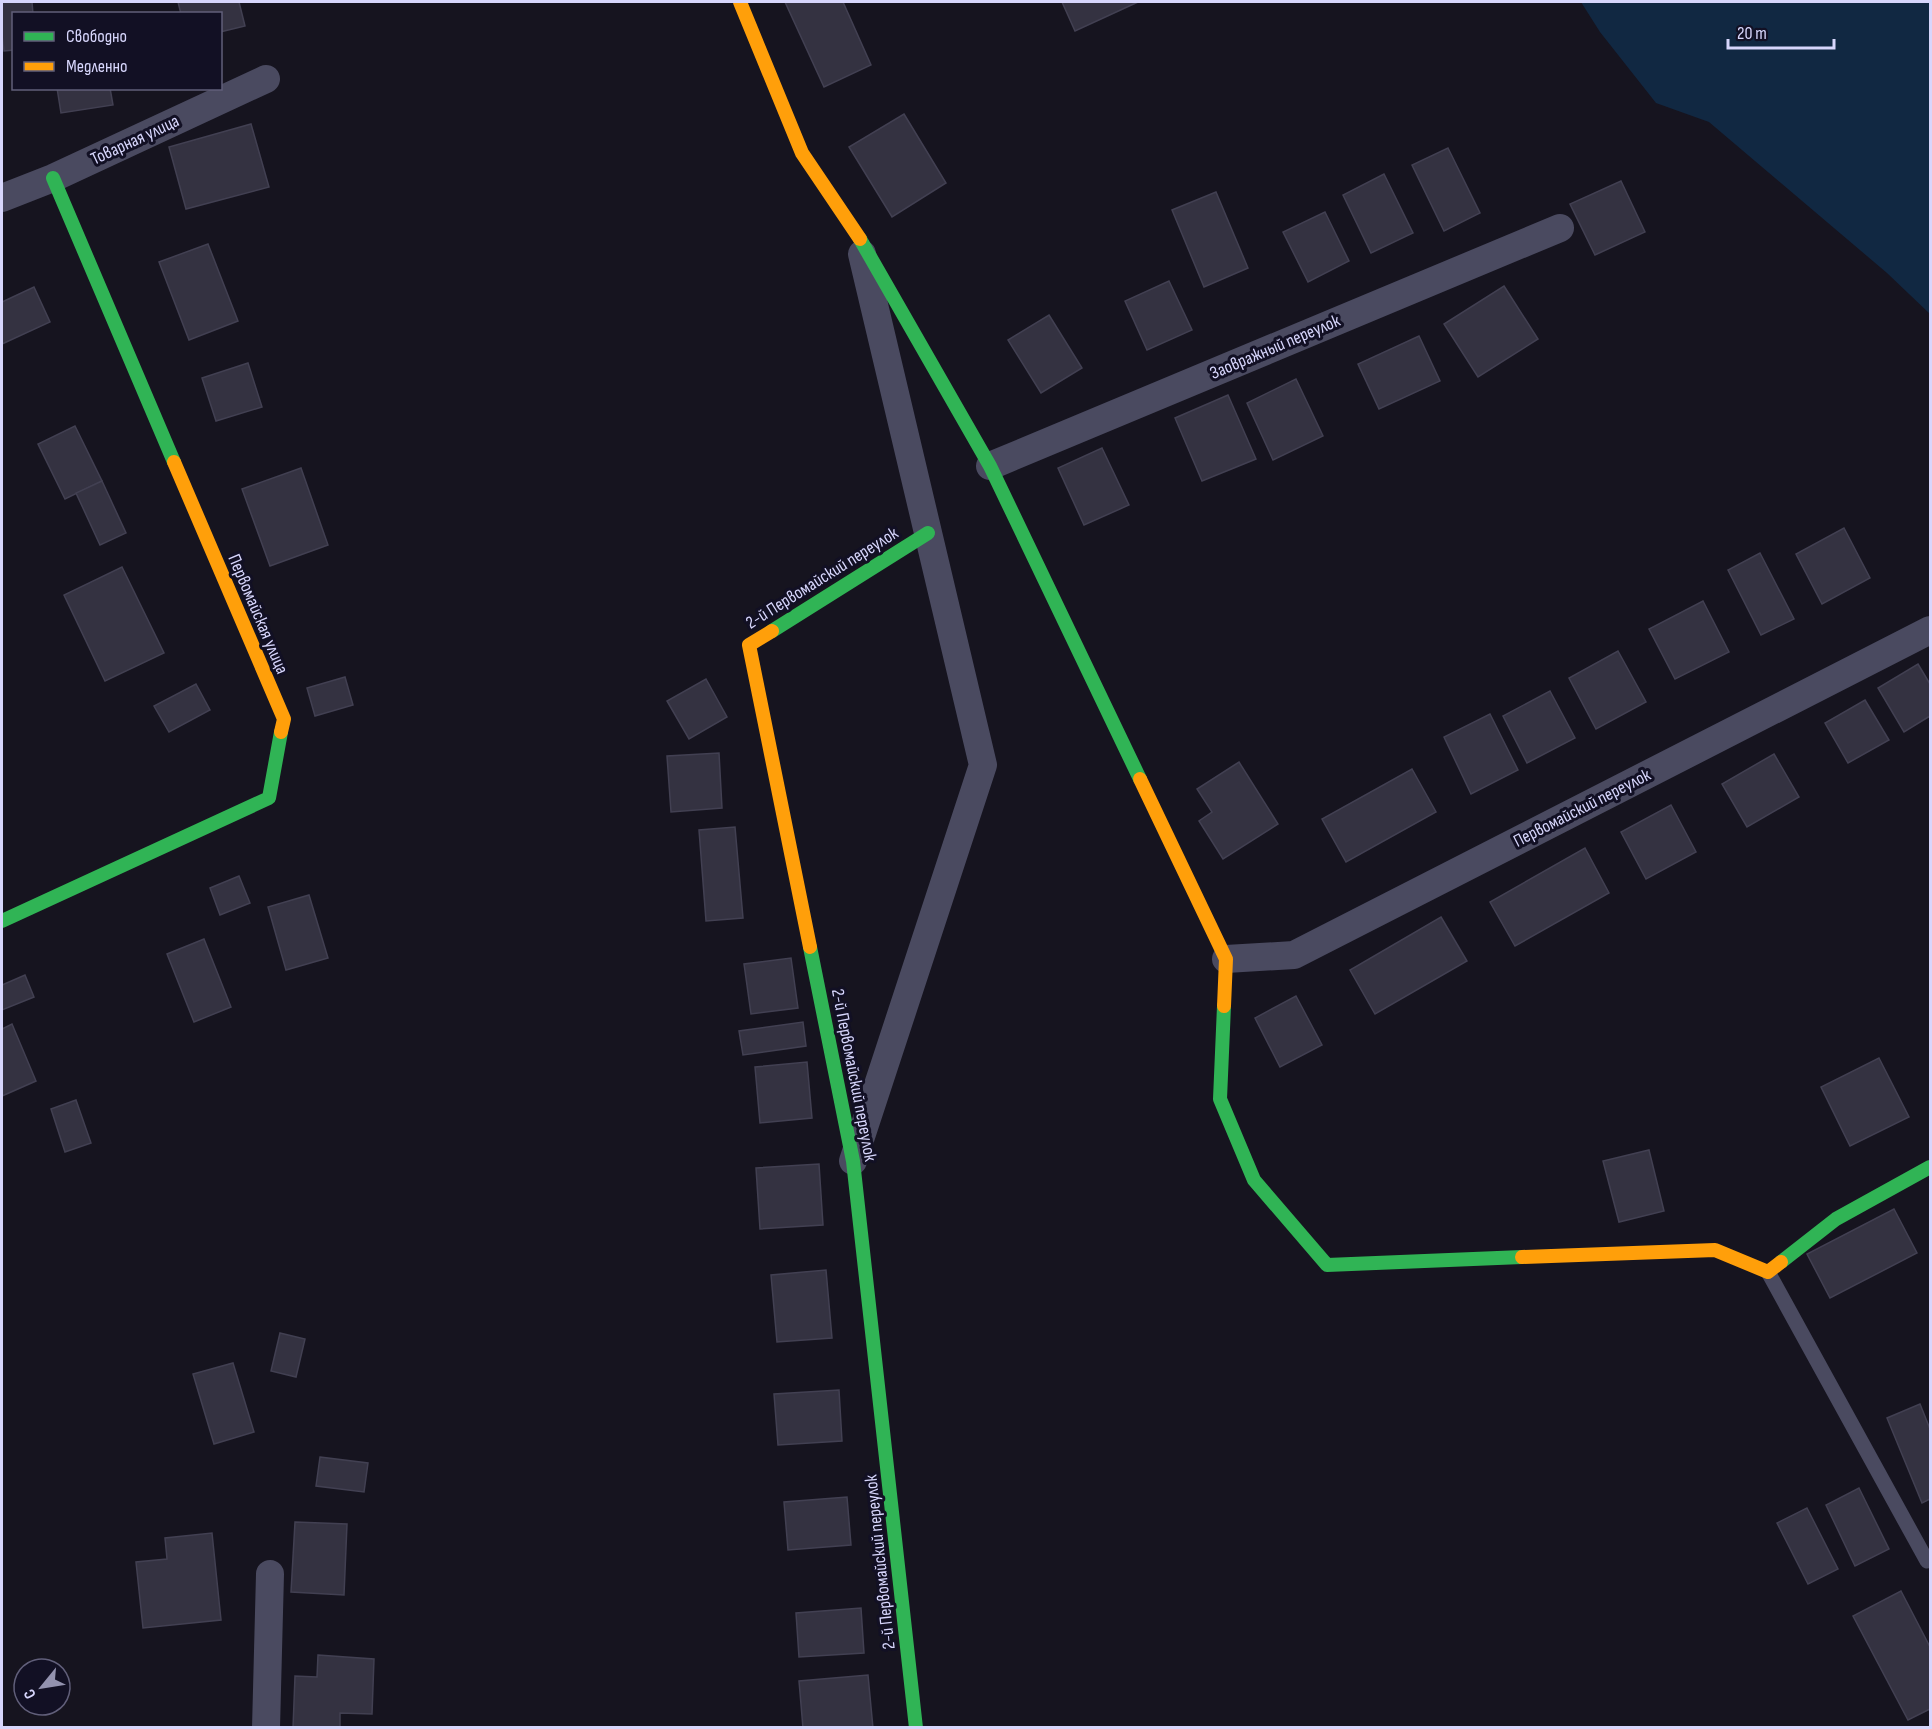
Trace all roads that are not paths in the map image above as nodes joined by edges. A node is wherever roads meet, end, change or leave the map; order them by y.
1 (740, 2) edge
2 (266, 79) dead end
3 (54, 178) junction
4 (2, 198) edge
5 (1560, 228) dead end
6 (857, 234) junction
7 (990, 466) junction
8 (928, 533) junction
9 (1930, 630) edge
10 (2, 921) edge
11 (1226, 959) junction
12 (854, 1161) junction
13 (1930, 1167) edge
14 (1768, 1272) junction
15 (1927, 1561) dead end
16 (270, 1574) dead end
17 (266, 1728) edge
18 (916, 1728) edge

1 - 6 street
2 - 3 street, Товарная улица
3 - 4 street, Товарная улица
3 - 10 street, Первомайская улица
5 - 7 street, Заовражный переулок
6 - 7 street
6 - 8 street
7 - 11 street
8 - 12 street
8 - 12 street, 2-й Первомайский переулок
9 - 11 street, Первомайский переулок
11 - 14 street
12 - 18 street, 2-й Первомайский переулок
13 - 14 street
14 - 15 lane
16 - 17 street

